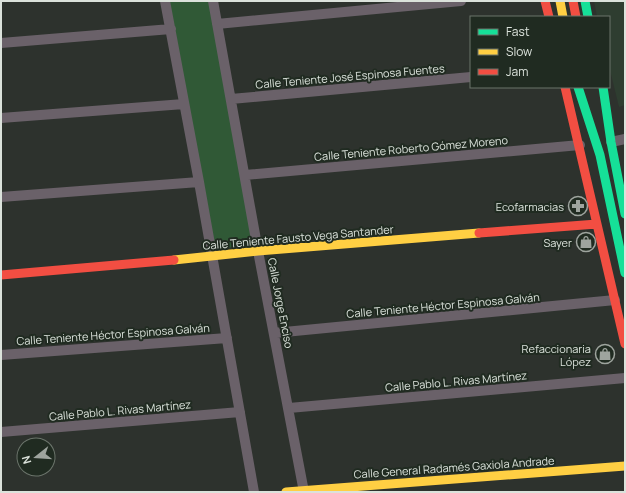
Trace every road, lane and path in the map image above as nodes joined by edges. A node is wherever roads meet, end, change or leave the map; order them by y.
1 (165, 1) edge
2 (213, 1) edge
3 (461, 1) edge
4 (545, 1) edge
5 (560, 1) edge
6 (573, 1) edge
7 (585, 1) edge
8 (549, 16) edge
9 (563, 16) edge
10 (576, 16) edge
11 (588, 16) edge
12 (217, 24) junction
13 (171, 29) junction
14 (1, 43) edge
15 (470, 77) edge
16 (565, 88) edge
17 (578, 88) edge
18 (603, 88) edge
19 (231, 99) junction
20 (184, 104) junction
21 (594, 110) dead end
22 (1, 118) edge
23 (625, 139) edge
24 (611, 142) junction
25 (580, 145) junction
26 (586, 172) junction
27 (245, 175) junction
28 (199, 182) junction
29 (1, 197) edge
30 (625, 214) edge
31 (598, 224) junction
32 (258, 251) junction
33 (211, 257) junction
34 (625, 273) edge
35 (1, 275) edge
36 (615, 300) junction
37 (274, 333) junction
38 (227, 338) junction
39 (625, 344) edge
40 (1, 354) edge
41 (625, 378) edge
42 (289, 408) junction
43 (240, 412) junction
44 (1, 432) edge
45 (625, 466) edge
46 (304, 491) edge
47 (254, 492) edge
48 (286, 492) edge

1 - 13 street
2 - 12 street, Calle Jorge Enciso
3 - 12 street
4 - 8 street
5 - 9 street
6 - 10 street
7 - 11 street
12 - 19 street, Calle Jorge Enciso
13 - 14 street
13 - 20 street
15 - 19 street, Calle Teniente José Espinosa Fuentes
16 - 25 street
17 - 34 street, bridge
18 - 24 street
19 - 27 street, Calle Jorge Enciso
20 - 22 street
20 - 28 street
21 - 26 street
23 - 24 street
24 - 30 street
25 - 26 street
25 - 27 street, Calle Teniente Roberto Gómez Moreno
26 - 31 street
27 - 32 street, Calle Jorge Enciso
28 - 29 street
28 - 33 street
31 - 32 street, Calle Teniente Fausto Vega Santander
31 - 36 street
32 - 33 street, Calle Teniente Fausto Vega Santander
32 - 37 street, Calle Jorge Enciso
33 - 35 street, Calle Teniente Fausto Vega Santander
33 - 38 street
36 - 37 street, Calle Teniente Héctor Espinosa Galván
36 - 39 street
37 - 42 street, Calle Jorge Enciso
38 - 40 street, Calle Teniente Héctor Espinosa Galván
38 - 43 street
41 - 42 street, Calle Pablo L. Rivas Martínez
42 - 46 street, Calle Jorge Enciso
43 - 44 street, Calle Pablo L. Rivas Martínez
43 - 47 street
45 - 46 street, Calle General Radamés Gaxiola Andrade
46 - 48 street, Calle General Radamés Gaxiola Andrade

